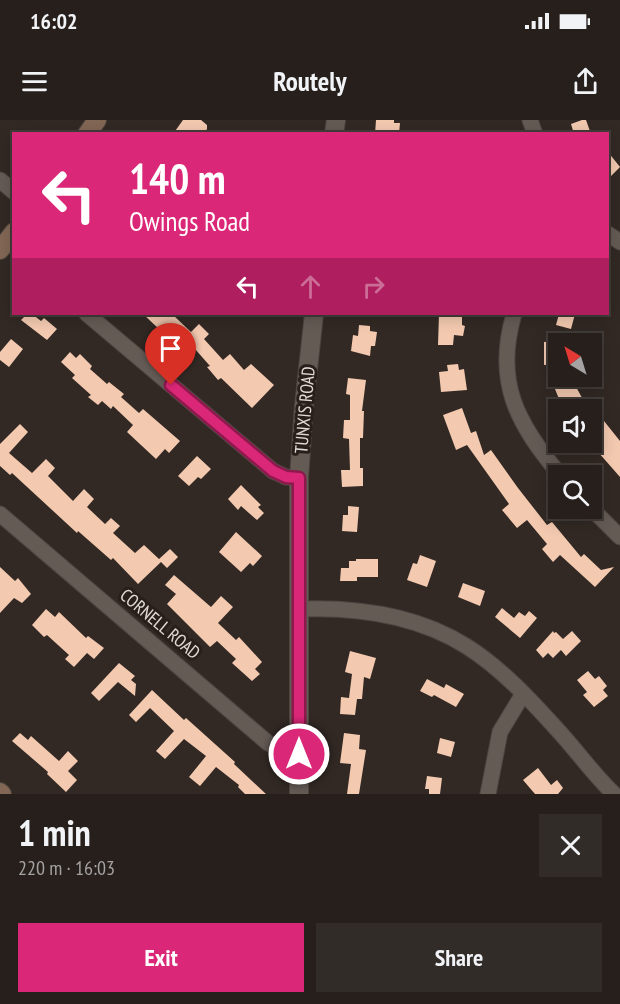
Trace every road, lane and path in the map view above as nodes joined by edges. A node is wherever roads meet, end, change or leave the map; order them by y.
1 (98, 120) edge
2 (89, 132) edge
3 (0, 180) edge
4 (12, 190) edge
5 (88, 315) edge
6 (315, 315) edge
7 (514, 315) edge
8 (553, 465) edge
9 (299, 478) junction
10 (0, 514) edge
11 (602, 519) edge
12 (620, 537) edge
13 (299, 609) junction
14 (523, 694) junction
15 (299, 754) junction
16 (299, 794) edge
17 (488, 794) edge
18 (614, 794) edge

1 - 2 main road
3 - 4 street
5 - 9 street
6 - 9 street, TUNXIS ROAD
7 - 8 street
9 - 13 street, TUNXIS ROAD
10 - 15 street, CORNELL ROAD
11 - 12 street
13 - 14 street
13 - 15 street, TUNXIS ROAD
14 - 17 street
14 - 18 street
15 - 16 street, TUNXIS ROAD

